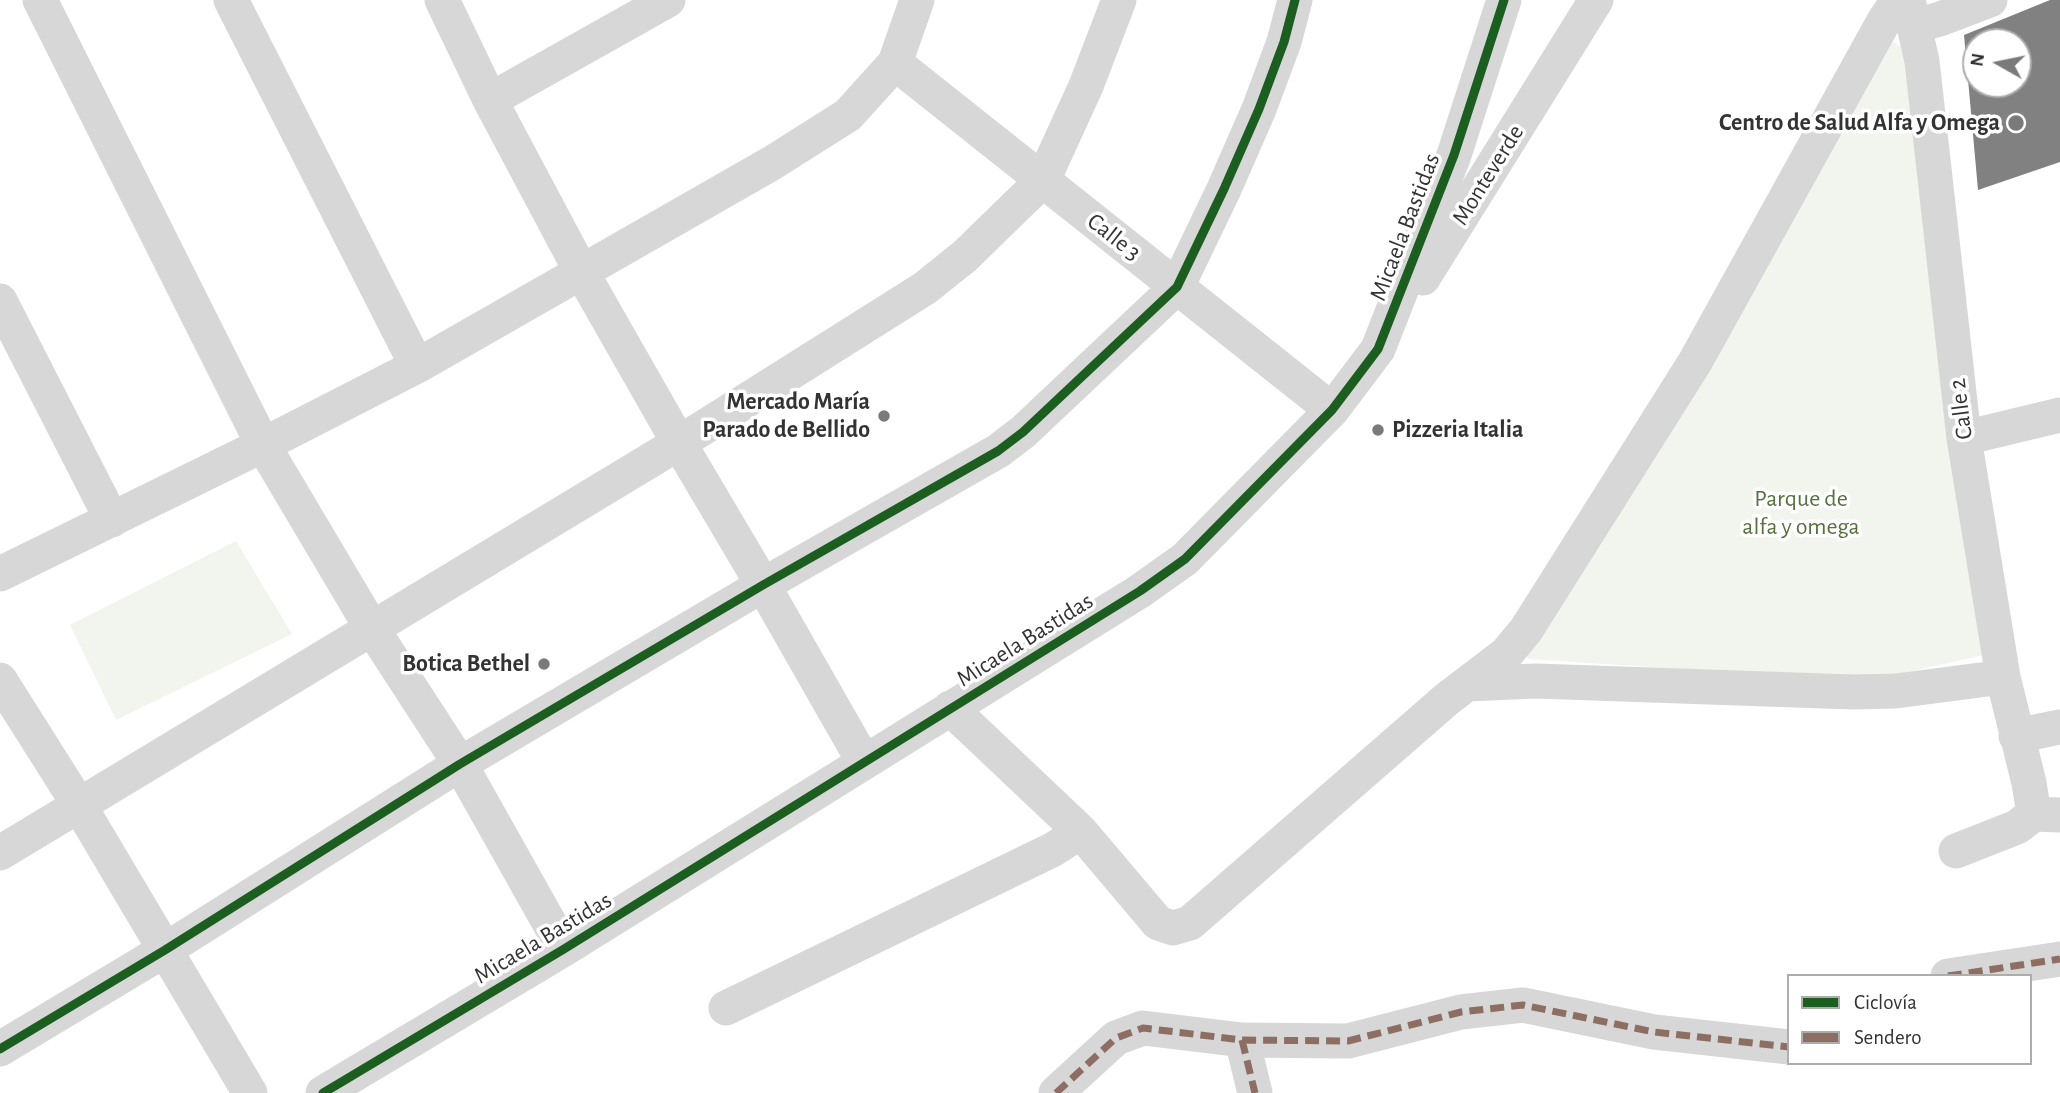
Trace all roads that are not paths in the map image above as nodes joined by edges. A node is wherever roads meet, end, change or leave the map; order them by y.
1 (40, 0) edge
2 (231, 0) edge
3 (442, 0) edge
4 (668, 0) edge
5 (917, 0) edge
6 (1119, 0) edge
7 (1295, 0) edge
8 (1504, 0) edge
9 (1596, 0) edge
10 (1990, 0) edge
11 (1907, 9) edge
12 (895, 63) junction
13 (490, 100) junction
14 (1043, 180) junction
15 (582, 273) junction
16 (1177, 287) junction
17 (0, 301) edge
18 (1378, 349) junction
19 (417, 366) junction
20 (1332, 410) junction
21 (2060, 415) edge
22 (1964, 438) junction
23 (679, 443) junction
24 (263, 445) junction
25 (112, 520) junction
26 (0, 574) edge
27 (763, 585) junction
28 (371, 627) junction
29 (2003, 677) junction
30 (0, 680) edge
31 (1467, 684) junction
32 (950, 708) junction
33 (2060, 727) edge
34 (2016, 736) junction
35 (864, 762) junction
36 (460, 764) junction
37 (79, 805) junction
38 (2047, 815) edge
39 (1081, 832) junction
40 (1956, 851) dead end
41 (0, 853) edge
42 (564, 949) junction
43 (166, 950) junction
44 (2060, 959) edge
45 (1961, 974) edge
46 (726, 1008) dead end
47 (1242, 1040) junction
48 (1787, 1047) edge
49 (0, 1049) edge
50 (250, 1093) edge
51 (323, 1093) edge
52 (1056, 1093) edge
53 (1255, 1093) edge

1 - 24 street
2 - 19 street
3 - 13 street
4 - 13 street
5 - 12 street
6 - 14 street
7 - 16 street
8 - 18 street, Micaela Bastidas
9 - 18 street, Monteverde
10 - 11 street
11 - 22 street, Calle 2
11 - 31 street
12 - 14 street, Calle 3
12 - 15 street
13 - 15 street
14 - 16 street, Calle 3
14 - 23 street
15 - 19 street
15 - 23 street
16 - 20 street, Calle 3
16 - 27 street
17 - 25 street
18 - 20 street, Micaela Bastidas
19 - 24 street
20 - 32 street, Micaela Bastidas
21 - 22 street
22 - 29 street, Calle 2
23 - 27 street
23 - 28 street
24 - 25 street
24 - 28 street
25 - 26 street
27 - 35 street
27 - 36 street
28 - 36 street
28 - 37 street
29 - 31 street
29 - 34 street, Calle 2
30 - 37 street
31 - 39 street
32 - 35 street, Micaela Bastidas
32 - 39 street
33 - 34 street
34 - 38 street, Calle 2
35 - 42 street, Micaela Bastidas
36 - 42 street
36 - 43 street
37 - 41 street
37 - 43 street
38 - 40 street
39 - 46 street
42 - 51 street, Micaela Bastidas
43 - 49 street
43 - 50 street
44 - 45 street
47 - 48 street
47 - 52 street
47 - 53 street

